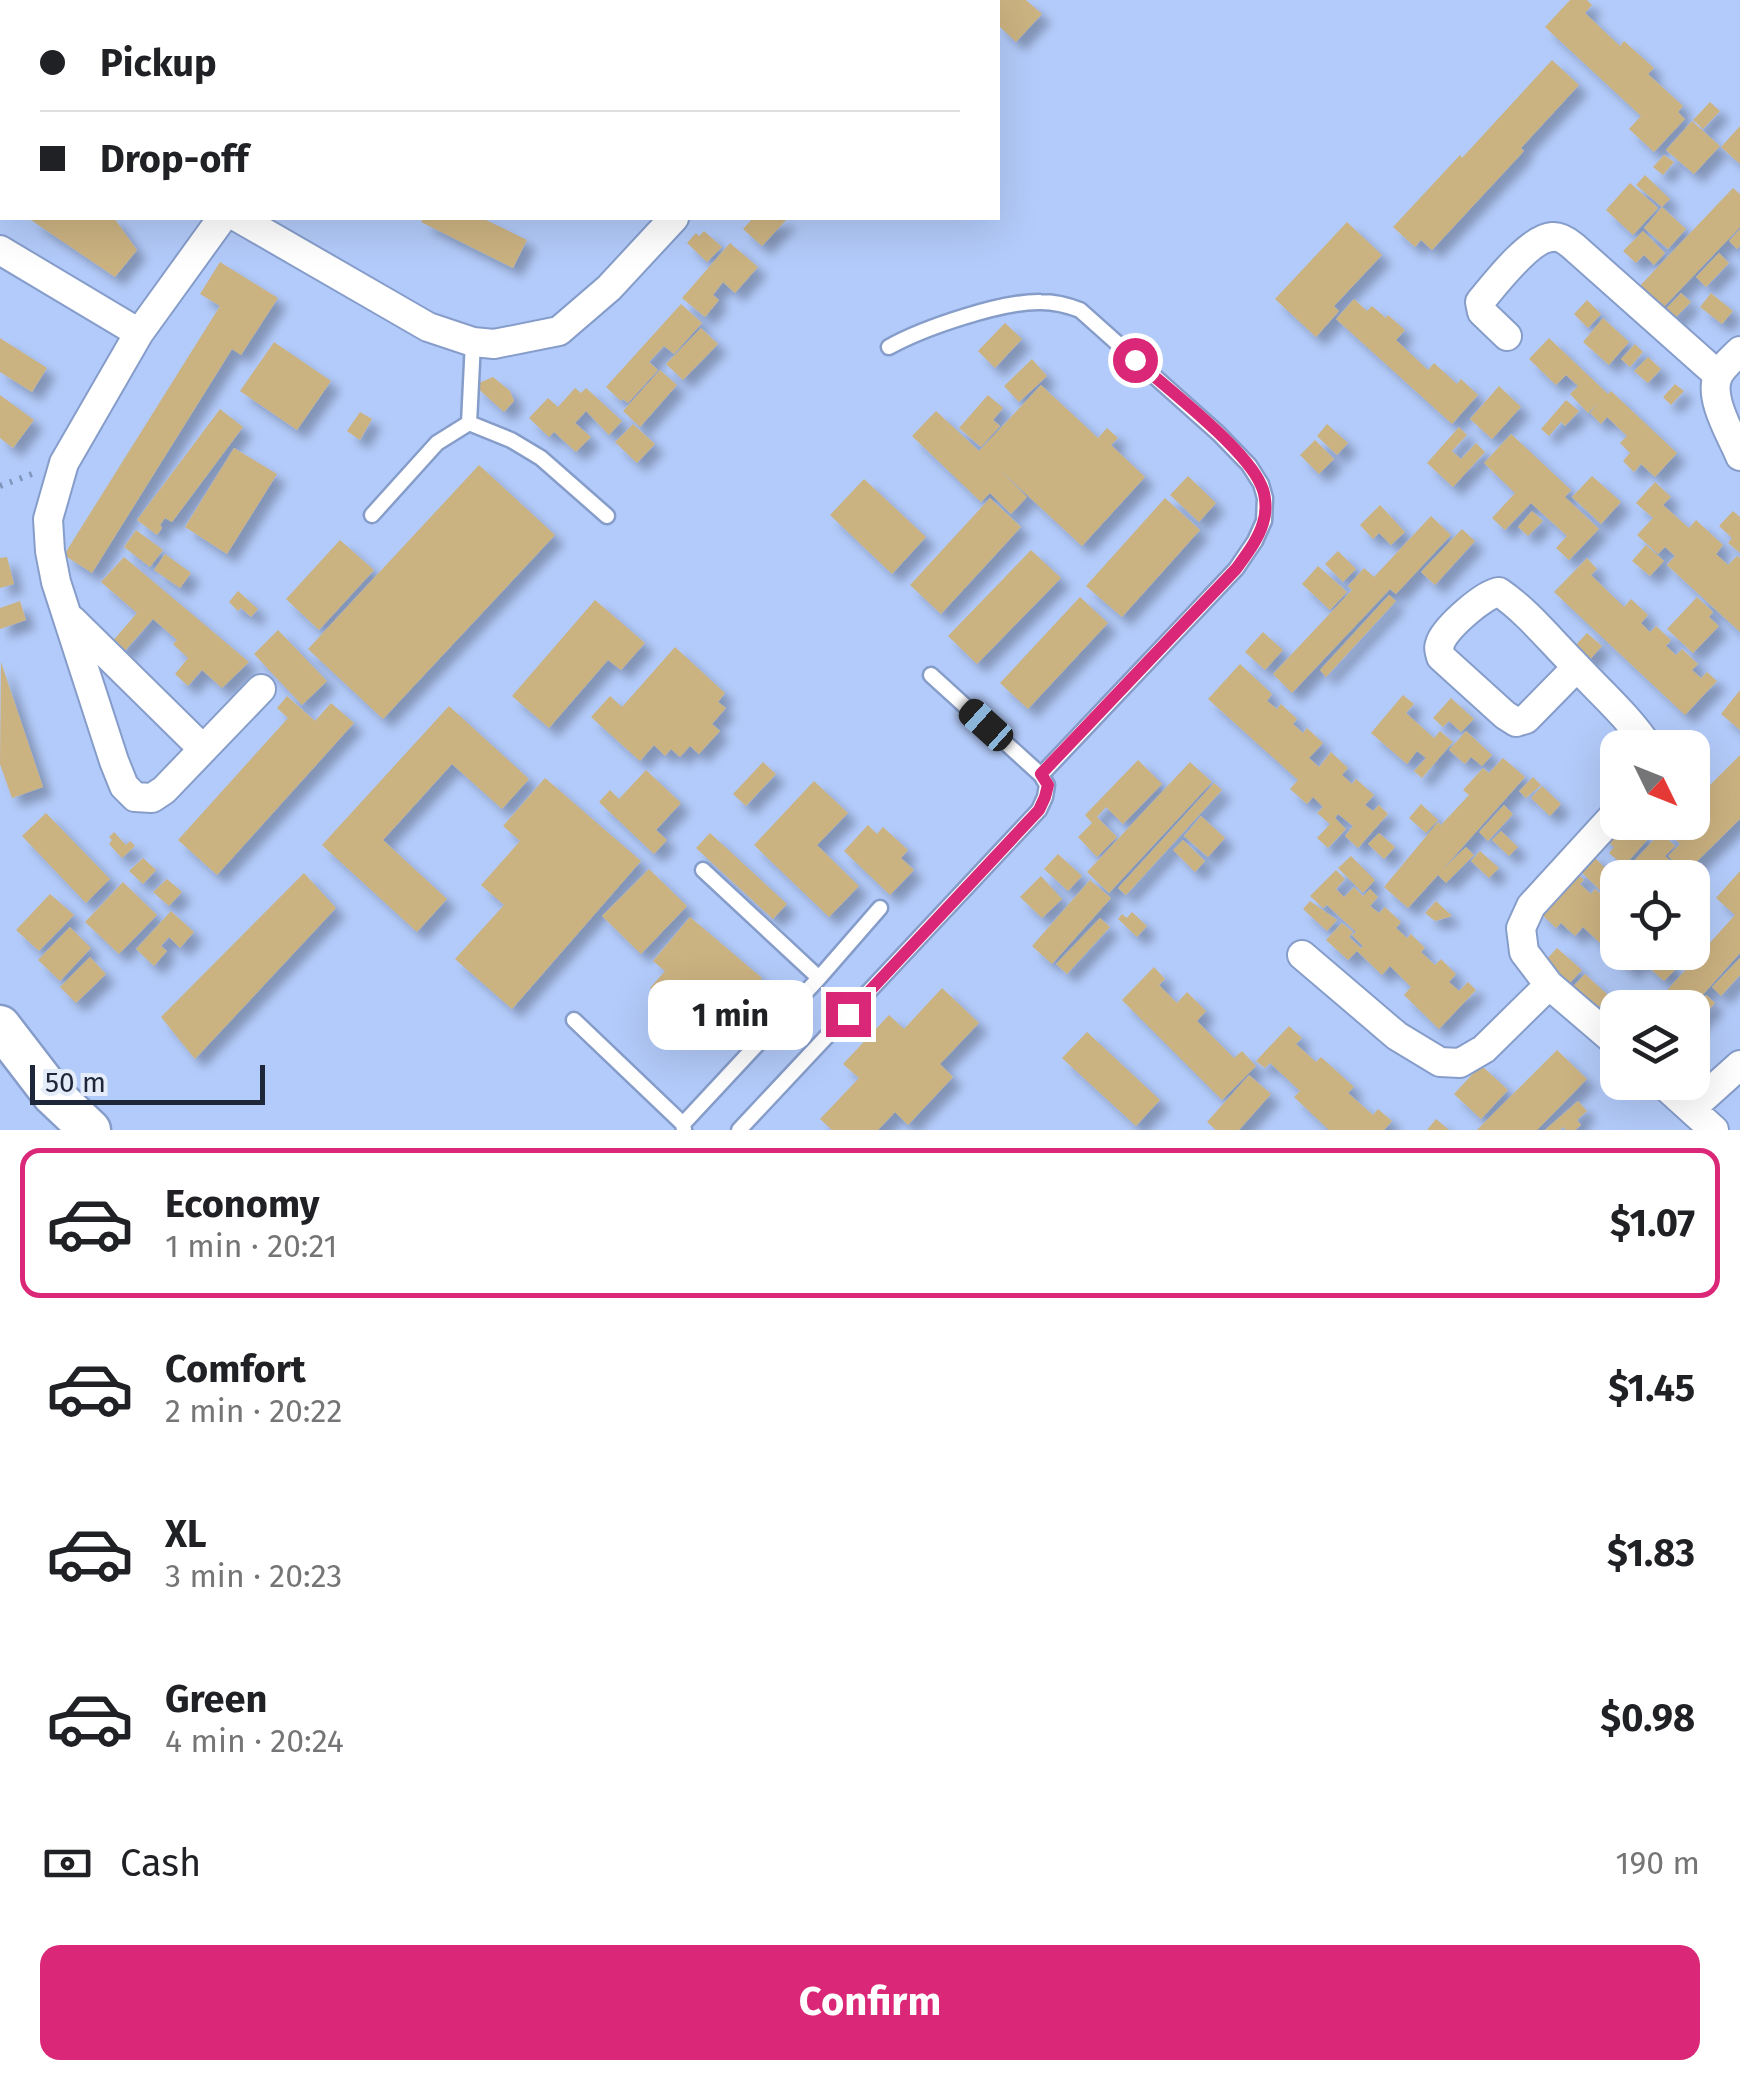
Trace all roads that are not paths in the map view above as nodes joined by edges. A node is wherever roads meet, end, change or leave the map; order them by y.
1 (221, 220) edge
2 (242, 220) edge
3 (672, 220) edge
4 (0, 250) edge
5 (138, 333) junction
6 (1507, 336) dead end
7 (473, 342) junction
8 (889, 347) dead end
9 (1740, 351) edge
10 (1718, 375) junction
11 (469, 423) junction
12 (1740, 456) edge
13 (372, 515) dead end
14 (607, 516) dead end
15 (68, 615) junction
16 (1577, 667) junction
17 (931, 675) dead end
18 (261, 689) dead end
19 (1637, 730) edge
20 (203, 749) junction
21 (1041, 774) junction
22 (1600, 831) edge
23 (703, 870) dead end
24 (880, 908) dead end
25 (1302, 955) dead end
26 (819, 978) junction
27 (1550, 985) junction
28 (574, 1020) dead end
29 (0, 1026) edge
30 (1600, 1028) edge
31 (1740, 1065) edge
32 (1682, 1100) edge
33 (1692, 1109) junction
34 (683, 1127) edge
35 (90, 1130) edge
36 (739, 1130) edge
37 (1714, 1130) edge

1 - 5 street
2 - 7 street
3 - 7 street
4 - 5 street
5 - 15 street
6 - 10 street
7 - 11 lane
8 - 21 lane
9 - 10 street
10 - 12 street
11 - 13 lane
11 - 14 lane
15 - 20 street
15 - 20 street
16 - 16 street
16 - 19 street
17 - 21 lane
18 - 20 street
21 - 36 lane
22 - 27 street
23 - 26 lane
24 - 26 lane
25 - 27 street
26 - 34 lane
27 - 30 street
28 - 34 lane
29 - 35 main road
31 - 33 street
32 - 33 street
33 - 37 street

